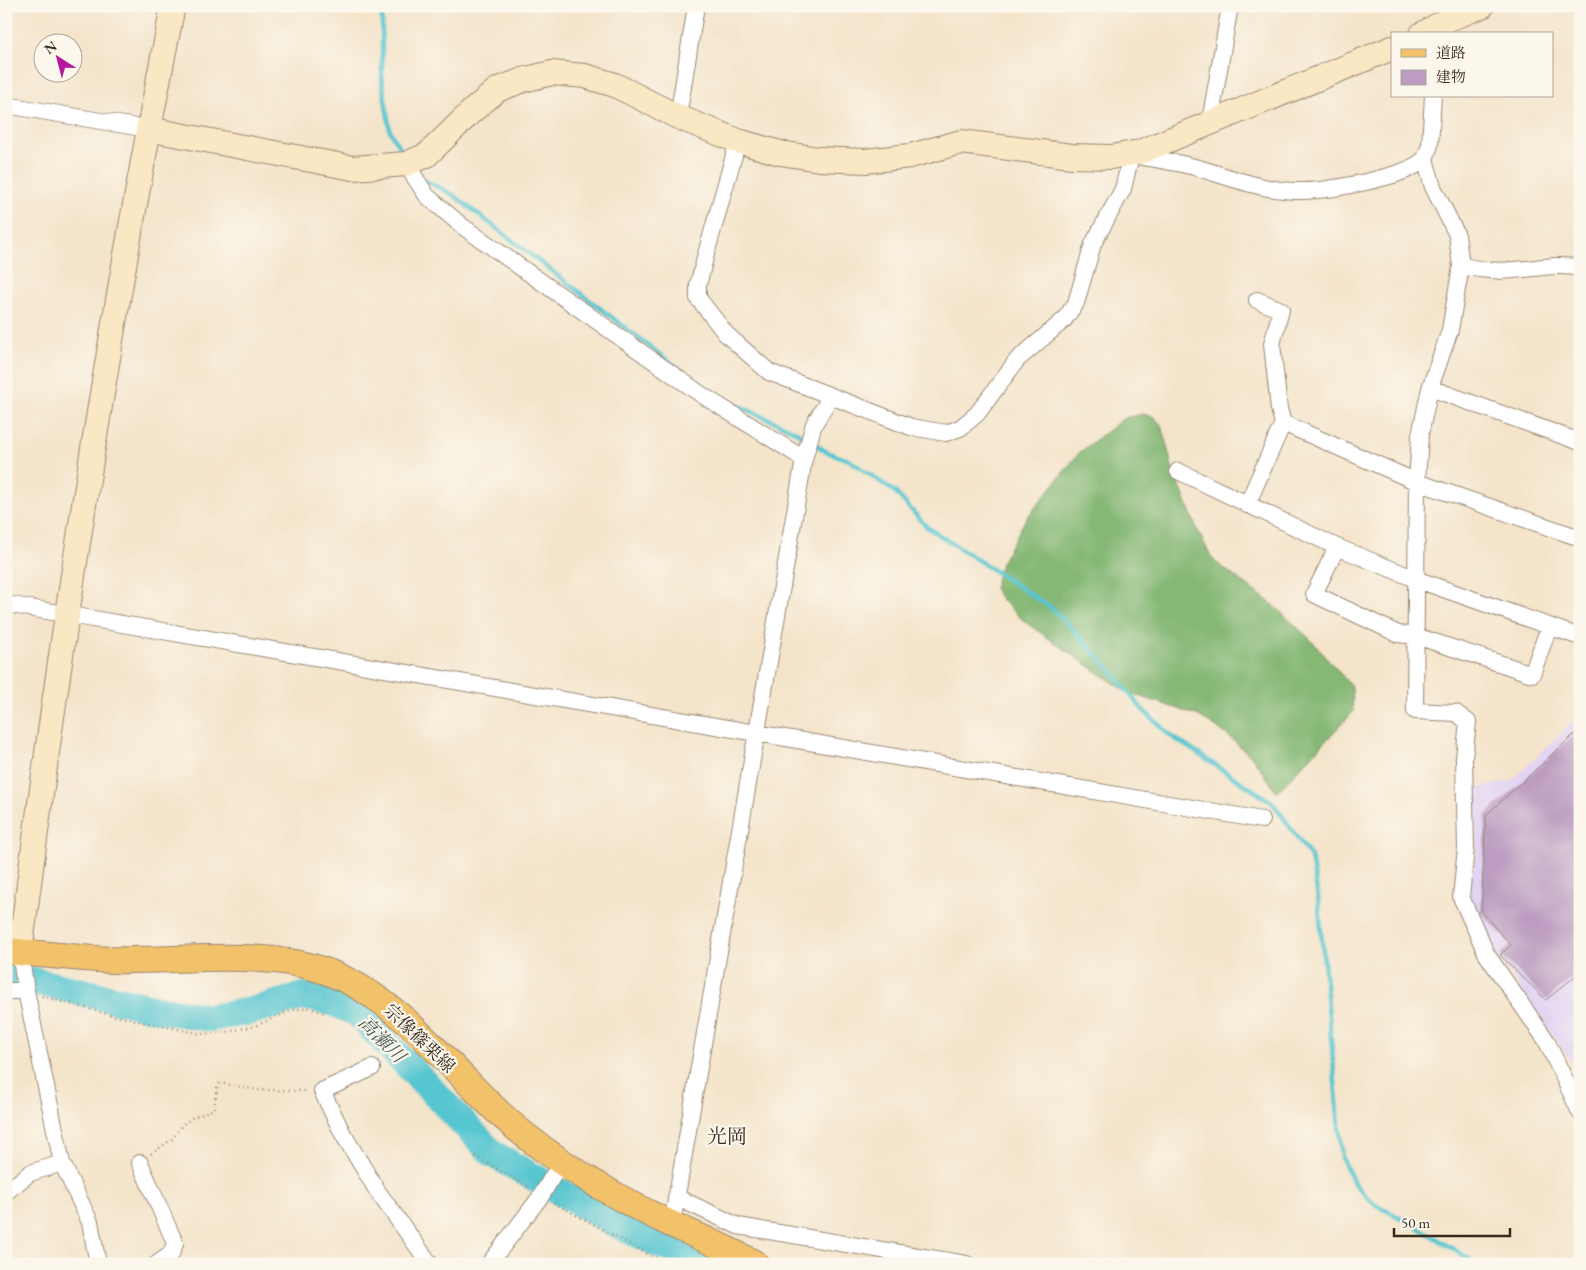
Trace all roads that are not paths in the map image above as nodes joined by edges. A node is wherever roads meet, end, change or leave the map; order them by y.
1 (173, 6) edge
2 (696, 6) edge
3 (1230, 6) edge
4 (1482, 6) edge
5 (1426, 32) edge
6 (1391, 48) edge
7 (1433, 98) edge
8 (6, 104) edge
9 (678, 117) junction
10 (1210, 122) junction
11 (148, 129) junction
12 (738, 141) junction
13 (1131, 155) junction
14 (1426, 159) junction
15 (406, 164) junction
16 (1461, 266) junction
17 (1580, 268) edge
18 (1257, 300) dead end
19 (1430, 388) junction
20 (831, 396) junction
21 (1283, 423) junction
22 (1580, 442) edge
23 (804, 459) junction
24 (1178, 471) dead end
25 (1417, 482) junction
26 (1247, 505) junction
27 (1580, 538) edge
28 (1337, 547) junction
29 (1418, 580) junction
30 (6, 604) edge
31 (68, 615) junction
32 (1548, 627) junction
33 (1416, 636) junction
34 (1580, 637) edge
35 (757, 732) junction
36 (1262, 820) dead end
37 (16, 956) edge
38 (25, 988) junction
39 (6, 992) edge
40 (372, 1068) dead end
41 (1580, 1112) edge
42 (561, 1162) junction
43 (62, 1163) junction
44 (140, 1163) road end
45 (6, 1192) edge
46 (676, 1198) junction
47 (672, 1224) junction
48 (98, 1264) edge
49 (157, 1264) edge
50 (430, 1264) edge
51 (489, 1264) edge
52 (756, 1264) edge
53 (966, 1264) edge

1 - 11 street
2 - 9 street
3 - 10 street
4 - 5 street
6 - 10 street
7 - 14 street
8 - 11 street
9 - 12 street
9 - 15 street
10 - 13 street
11 - 15 street
11 - 31 street
12 - 13 street
12 - 20 street
13 - 14 street
13 - 20 street
14 - 16 street
15 - 23 street
16 - 17 street
16 - 19 street
18 - 21 street
19 - 22 street
19 - 25 street
20 - 23 street
21 - 25 street
21 - 26 street
23 - 35 street
24 - 26 street
25 - 27 street
25 - 29 street
26 - 28 street
28 - 29 street
28 - 33 street
29 - 32 street
29 - 33 street
30 - 31 street
31 - 35 street
31 - 37 street
32 - 33 street
32 - 34 street
33 - 41 street
35 - 36 street
35 - 46 street
37 - 38 street
37 - 42 main road, 宗像篠栗線
38 - 39 street
38 - 43 street
40 - 50 street
42 - 47 main road, 宗像篠栗線
42 - 51 street
43 - 45 street
43 - 48 street
44 - 49 street
46 - 47 street
46 - 53 street
47 - 52 main road, 宗像篠栗線

